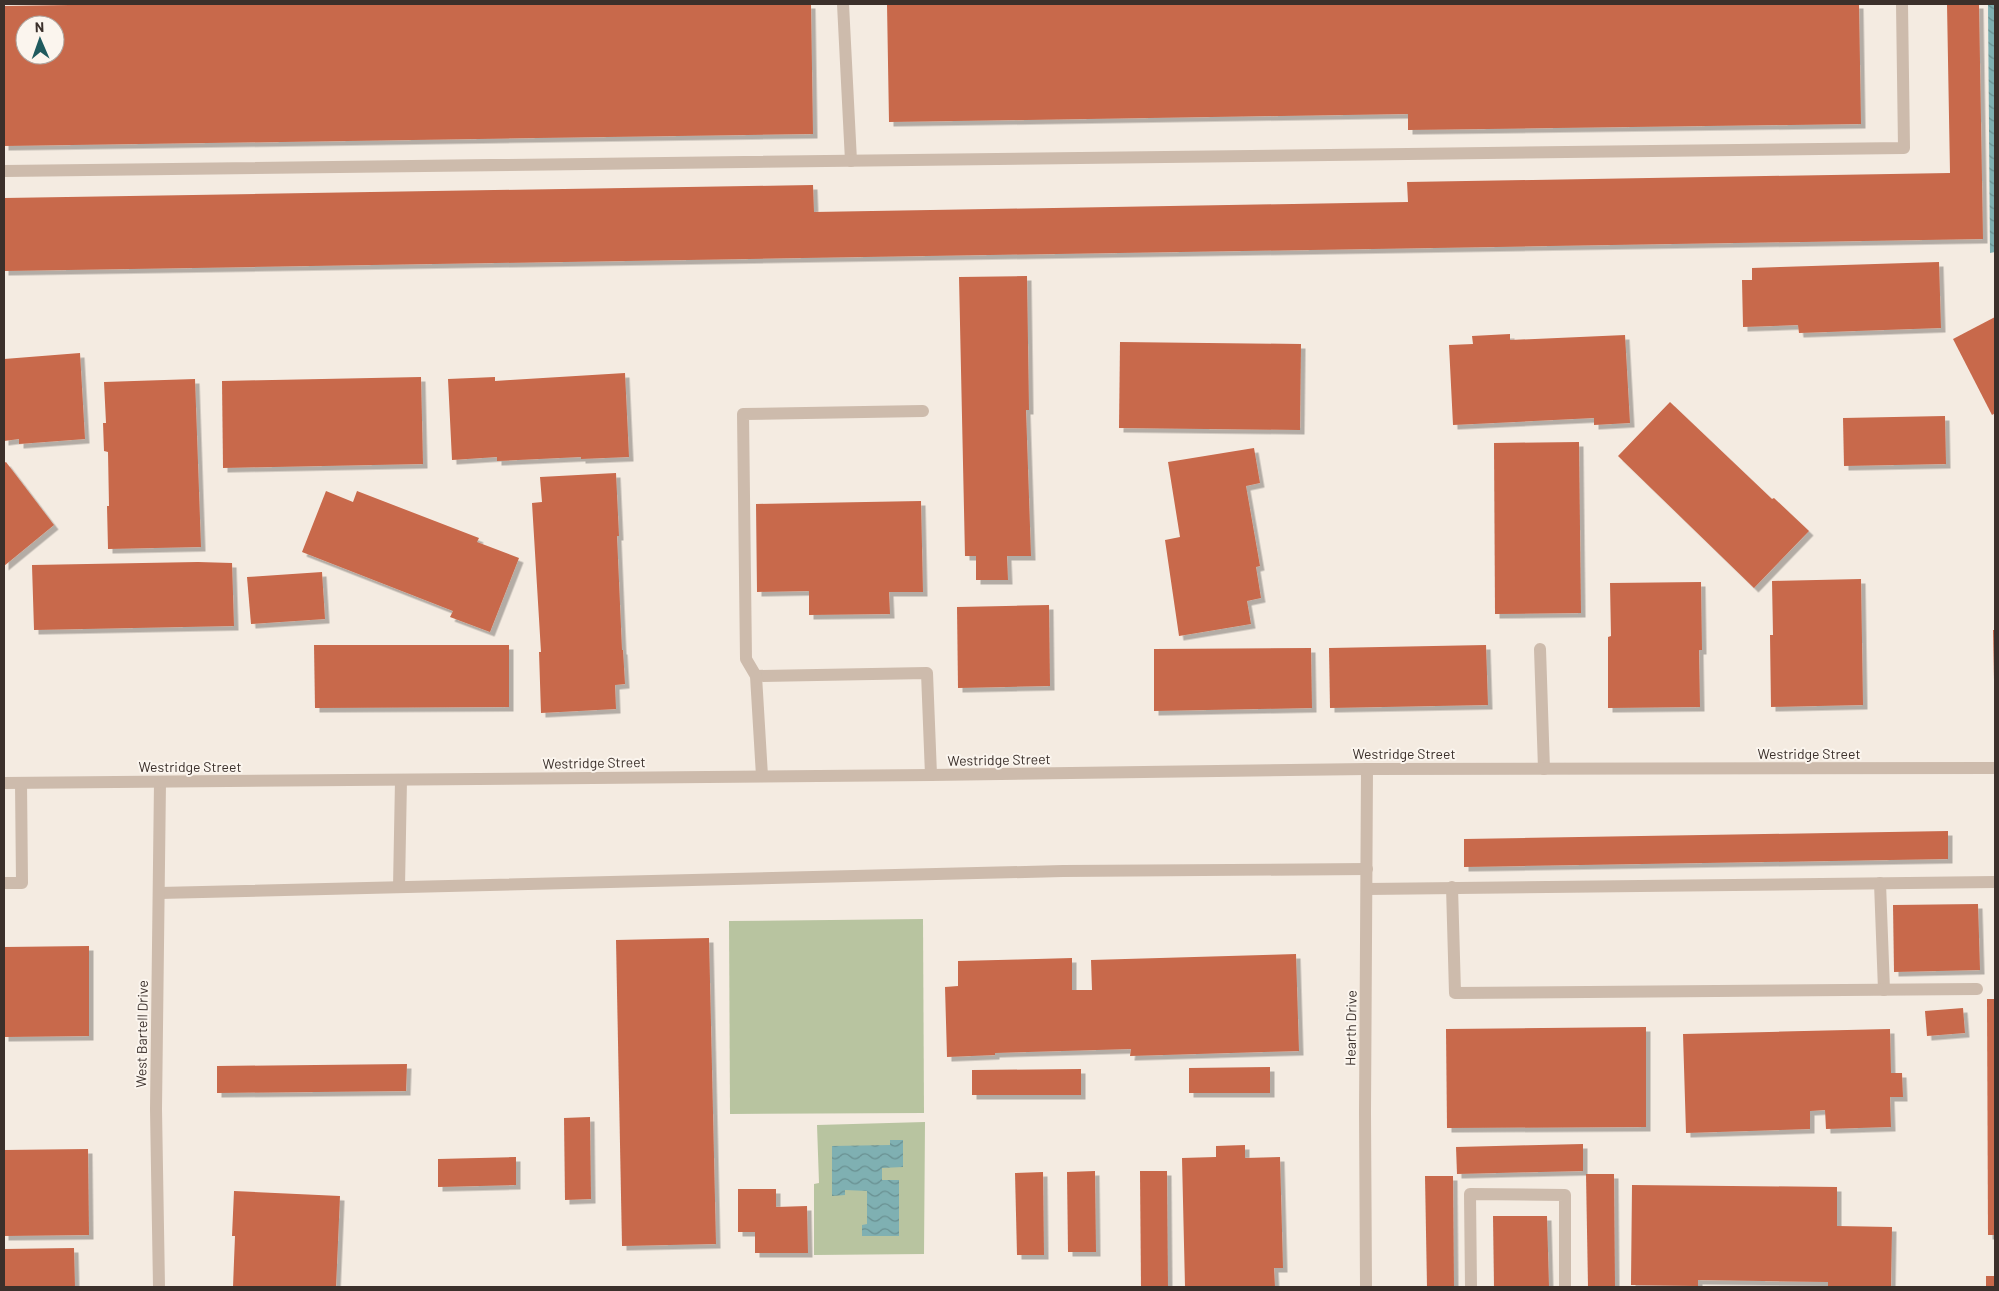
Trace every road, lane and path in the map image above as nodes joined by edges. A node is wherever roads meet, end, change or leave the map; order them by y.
1 (843, 4) edge
2 (1902, 4) edge
3 (850, 161) junction
4 (4, 171) edge
5 (923, 411) dead end
6 (1540, 649) dead end
7 (756, 676) junction
8 (1995, 768) edge
9 (1367, 769) junction
10 (1544, 769) junction
11 (931, 775) junction
12 (762, 776) junction
13 (400, 780) junction
14 (160, 782) junction
15 (4, 783) edge
16 (21, 783) junction
17 (1367, 869) junction
18 (1995, 882) edge
19 (4, 883) edge
20 (1880, 883) junction
21 (399, 887) junction
22 (1452, 888) junction
23 (1367, 889) junction
24 (159, 893) junction
25 (1977, 989) dead end
26 (1884, 990) junction
27 (159, 1287) edge
28 (1366, 1287) edge
29 (1471, 1287) edge
30 (1565, 1287) edge

1 - 3 street
2 - 3 street
3 - 4 street
5 - 7 street
6 - 10 street
7 - 11 street
7 - 12 street
8 - 10 street, Westridge Street
9 - 10 street, Westridge Street
9 - 11 street, Westridge Street
9 - 17 street, Hearth Drive
11 - 12 street, Westridge Street
12 - 13 street, Westridge Street
13 - 14 street, Westridge Street
13 - 21 street
14 - 16 street, Westridge Street
14 - 24 street, West Bartell Drive
15 - 16 street, Westridge Street
16 - 19 street
17 - 21 street
17 - 23 street, Hearth Drive
18 - 20 street
20 - 22 street
20 - 26 street
21 - 24 street
22 - 23 street
22 - 26 street
23 - 28 street, Hearth Drive
24 - 27 street, West Bartell Drive
25 - 26 street
29 - 30 street

